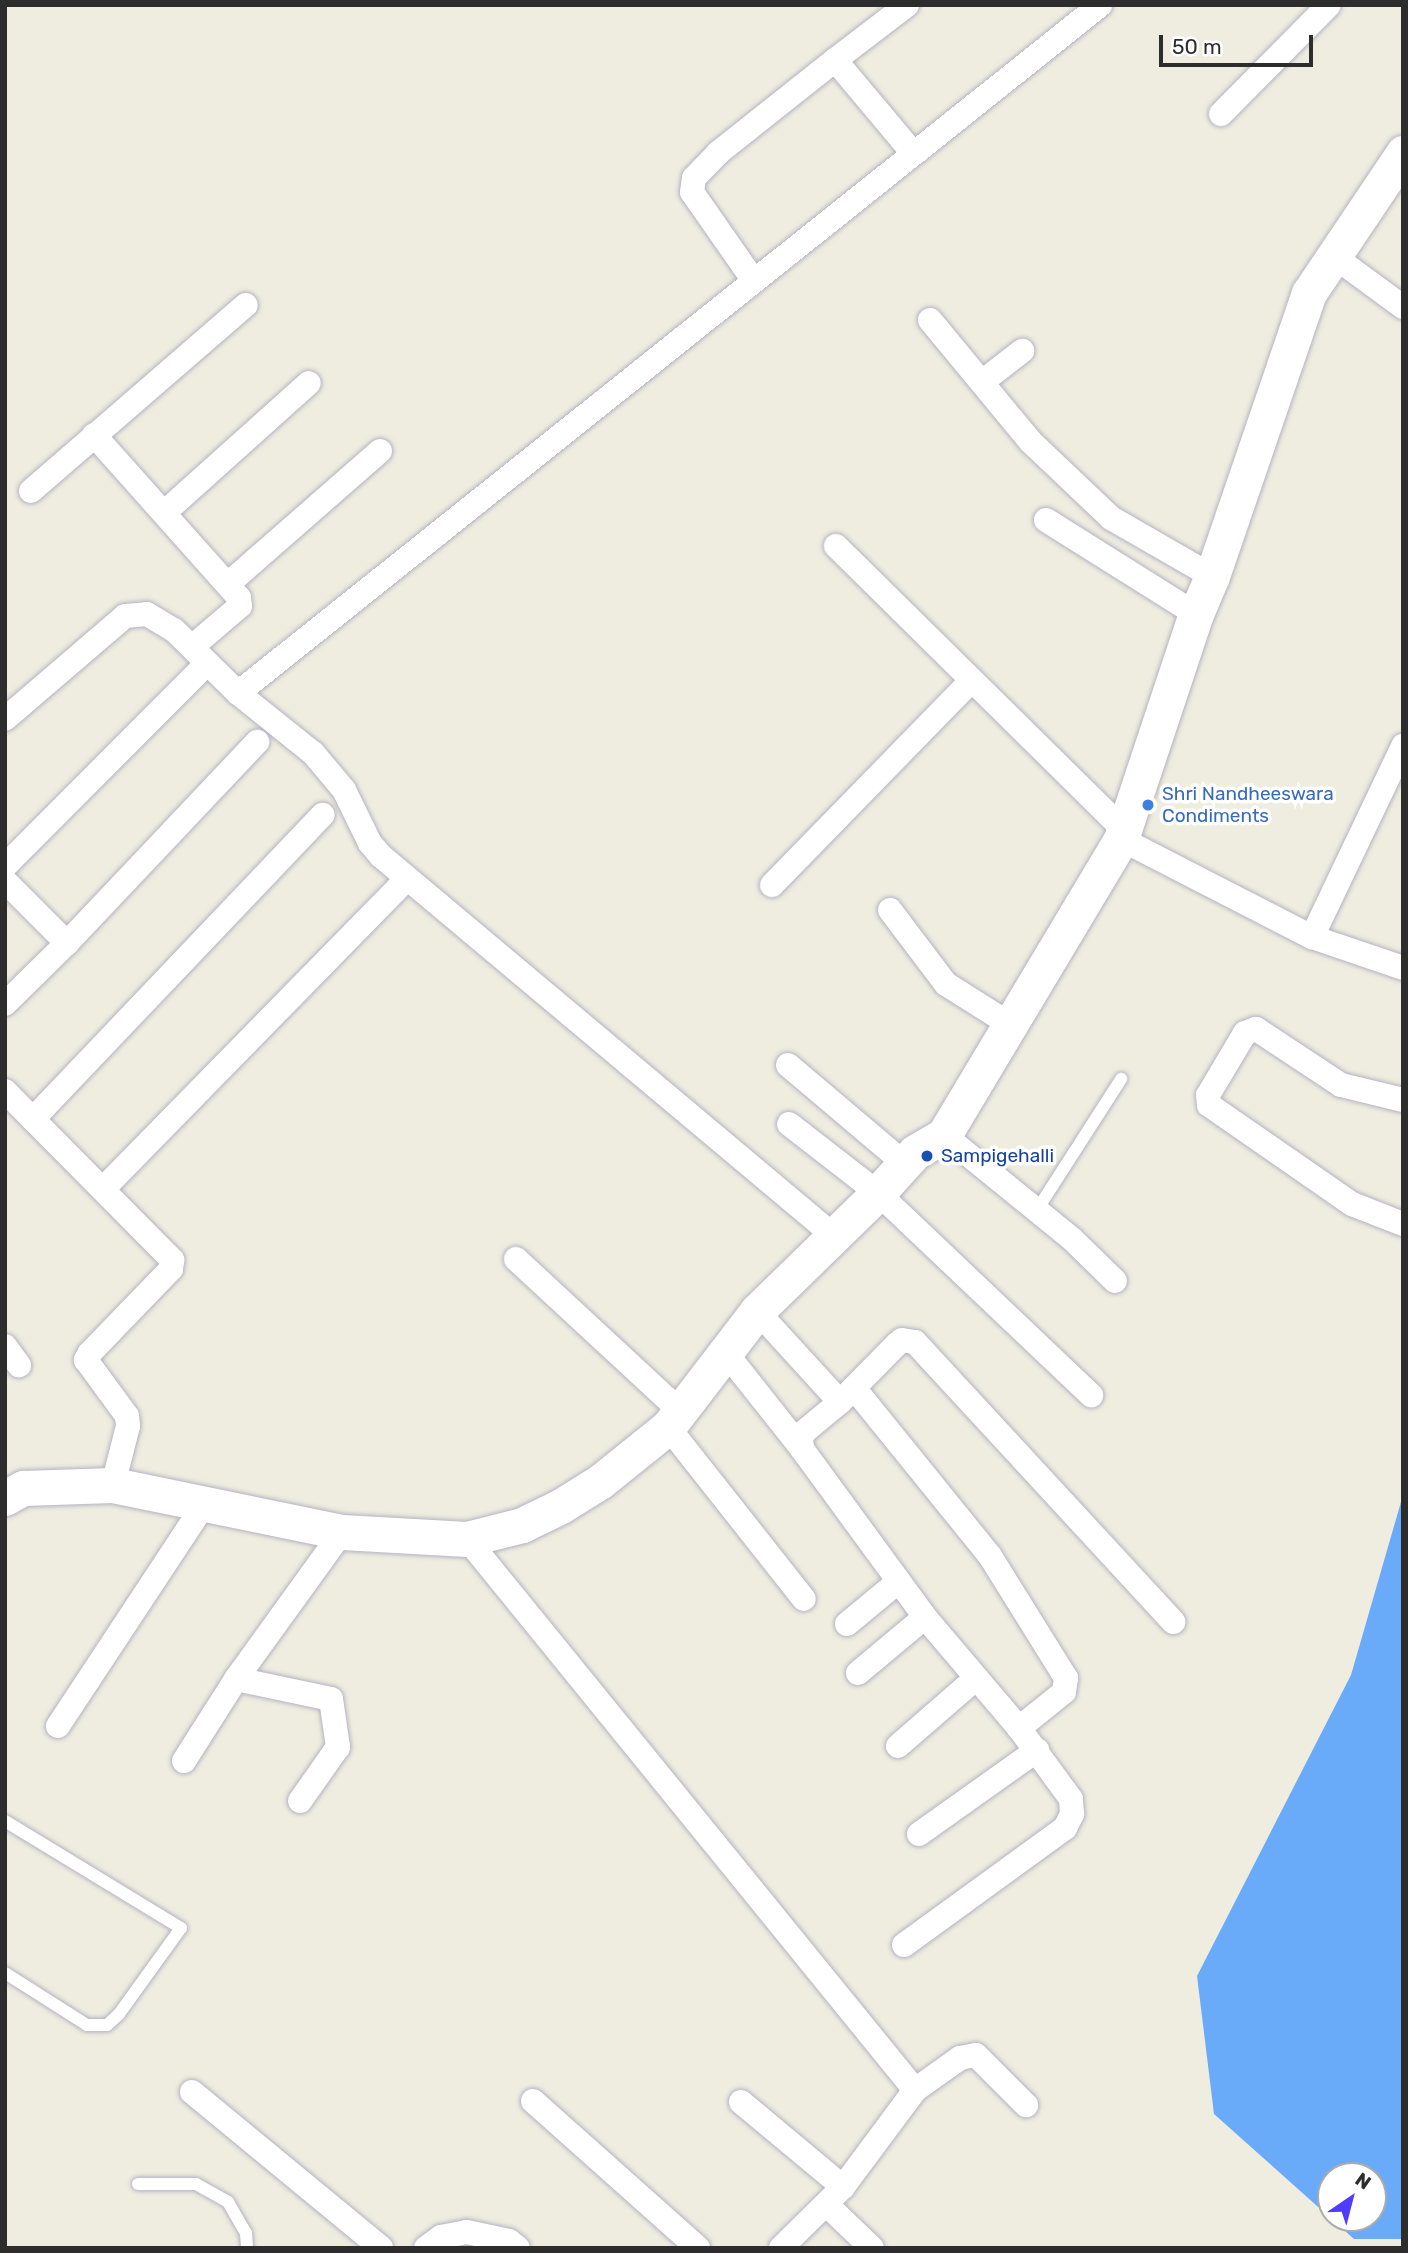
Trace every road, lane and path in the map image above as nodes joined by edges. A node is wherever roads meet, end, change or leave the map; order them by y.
1 (906, 5) edge
2 (1100, 5) edge
3 (1329, 5) edge
4 (835, 60) junction
5 (1221, 114) dead end
6 (913, 153) junction
7 (1403, 153) edge
8 (1332, 255) junction
9 (754, 281) junction
10 (246, 305) dead end
11 (1403, 307) edge
12 (930, 320) dead end
13 (1022, 351) dead end
14 (982, 382) junction
15 (309, 383) dead end
16 (94, 435) junction
17 (380, 452) dead end
18 (31, 491) dead end
19 (165, 512) junction
20 (1046, 520) dead end
21 (836, 546) dead end
22 (1212, 576) junction
23 (228, 584) junction
24 (1196, 614) junction
25 (200, 655) junction
26 (972, 680) junction
27 (238, 693) junction
28 (5, 719) edge
29 (257, 742) dead end
30 (1403, 746) edge
31 (323, 816) dead end
32 (1123, 834) junction
33 (5, 866) edge
34 (5, 881) edge
35 (772, 885) dead end
36 (400, 886) dead end
37 (890, 910) dead end
38 (1312, 937) junction
39 (67, 943) junction
40 (1403, 968) edge
41 (5, 1004) edge
42 (1011, 1025) junction
43 (788, 1065) dead end
44 (1121, 1079) dead end
45 (5, 1091) edge
46 (1403, 1100) edge
47 (33, 1119) junction
48 (789, 1124) dead end
49 (944, 1135) junction
50 (904, 1163) junction
51 (104, 1188) junction
52 (878, 1193) junction
53 (1037, 1210) junction
54 (1403, 1224) edge
55 (833, 1235) junction
56 (516, 1259) dead end
57 (1115, 1281) dead end
58 (757, 1311) junction
59 (726, 1353) junction
60 (847, 1395) junction
61 (1091, 1395) dead end
62 (673, 1419) junction
63 (802, 1449) junction
64 (113, 1485) junction
65 (5, 1498) edge
66 (205, 1503) junction
67 (342, 1532) junction
68 (467, 1539) junction
69 (899, 1581) junction
70 (804, 1599) dead end
71 (925, 1616) junction
72 (1173, 1622) dead end
73 (847, 1624) dead end
74 (858, 1673) dead end
75 (236, 1679) junction
76 (975, 1679) junction
77 (58, 1726) dead end
78 (1019, 1728) junction
79 (898, 1746) dead end
80 (1037, 1750) junction
81 (184, 1761) dead end
82 (300, 1801) dead end
83 (5, 1821) edge
84 (919, 1834) dead end
85 (904, 1945) dead end
86 (5, 1973) edge
87 (915, 2090) junction
88 (192, 2092) dead end
89 (533, 2101) dead end
90 (741, 2102) dead end
91 (1026, 2105) dead end
92 (138, 2183) dead end
93 (835, 2196) junction
94 (247, 2248) edge
95 (381, 2248) edge
96 (426, 2248) edge
97 (519, 2248) edge
98 (698, 2248) edge
99 (781, 2248) edge
100 (872, 2248) edge

1 - 4 street
2 - 6 street
3 - 5 street
4 - 6 street
4 - 9 street
6 - 9 street
7 - 8 street
8 - 11 street
8 - 22 street
9 - 27 street
10 - 16 street
12 - 14 street
13 - 14 street
14 - 22 street
15 - 19 street
16 - 18 street
16 - 19 street
17 - 23 street
19 - 23 street
20 - 24 street
21 - 26 street
22 - 24 street
23 - 25 street
24 - 32 street
25 - 27 street
25 - 28 street
25 - 33 street
26 - 32 street
26 - 35 street
27 - 55 street
29 - 39 street
30 - 38 street
31 - 47 street
32 - 38 street
32 - 42 street
34 - 39 street
36 - 51 street
37 - 42 street
38 - 40 street
39 - 41 street
42 - 49 street
43 - 50 street
44 - 53 lane
45 - 47 street
46 - 54 street
47 - 51 street
48 - 52 street
49 - 50 street
49 - 53 street
50 - 52 street
51 - 64 street
52 - 55 street
52 - 61 street
53 - 57 street
55 - 58 street
56 - 62 street
58 - 59 street
58 - 60 street
59 - 62 street
59 - 63 street
60 - 63 street
60 - 72 street
60 - 78 street
62 - 68 street
62 - 70 street
63 - 69 street
64 - 65 street
64 - 66 street
66 - 67 street
66 - 77 street
67 - 68 street
67 - 75 street
68 - 87 street
69 - 71 street
69 - 73 street
71 - 74 street
71 - 76 street
75 - 81 street
75 - 82 street
76 - 78 street
76 - 79 street
78 - 80 street
80 - 84 street
80 - 85 street
83 - 86 lane
87 - 91 street
87 - 93 street
88 - 95 street
89 - 98 street
90 - 93 street
92 - 94 lane
93 - 99 street
93 - 100 street
96 - 97 street

